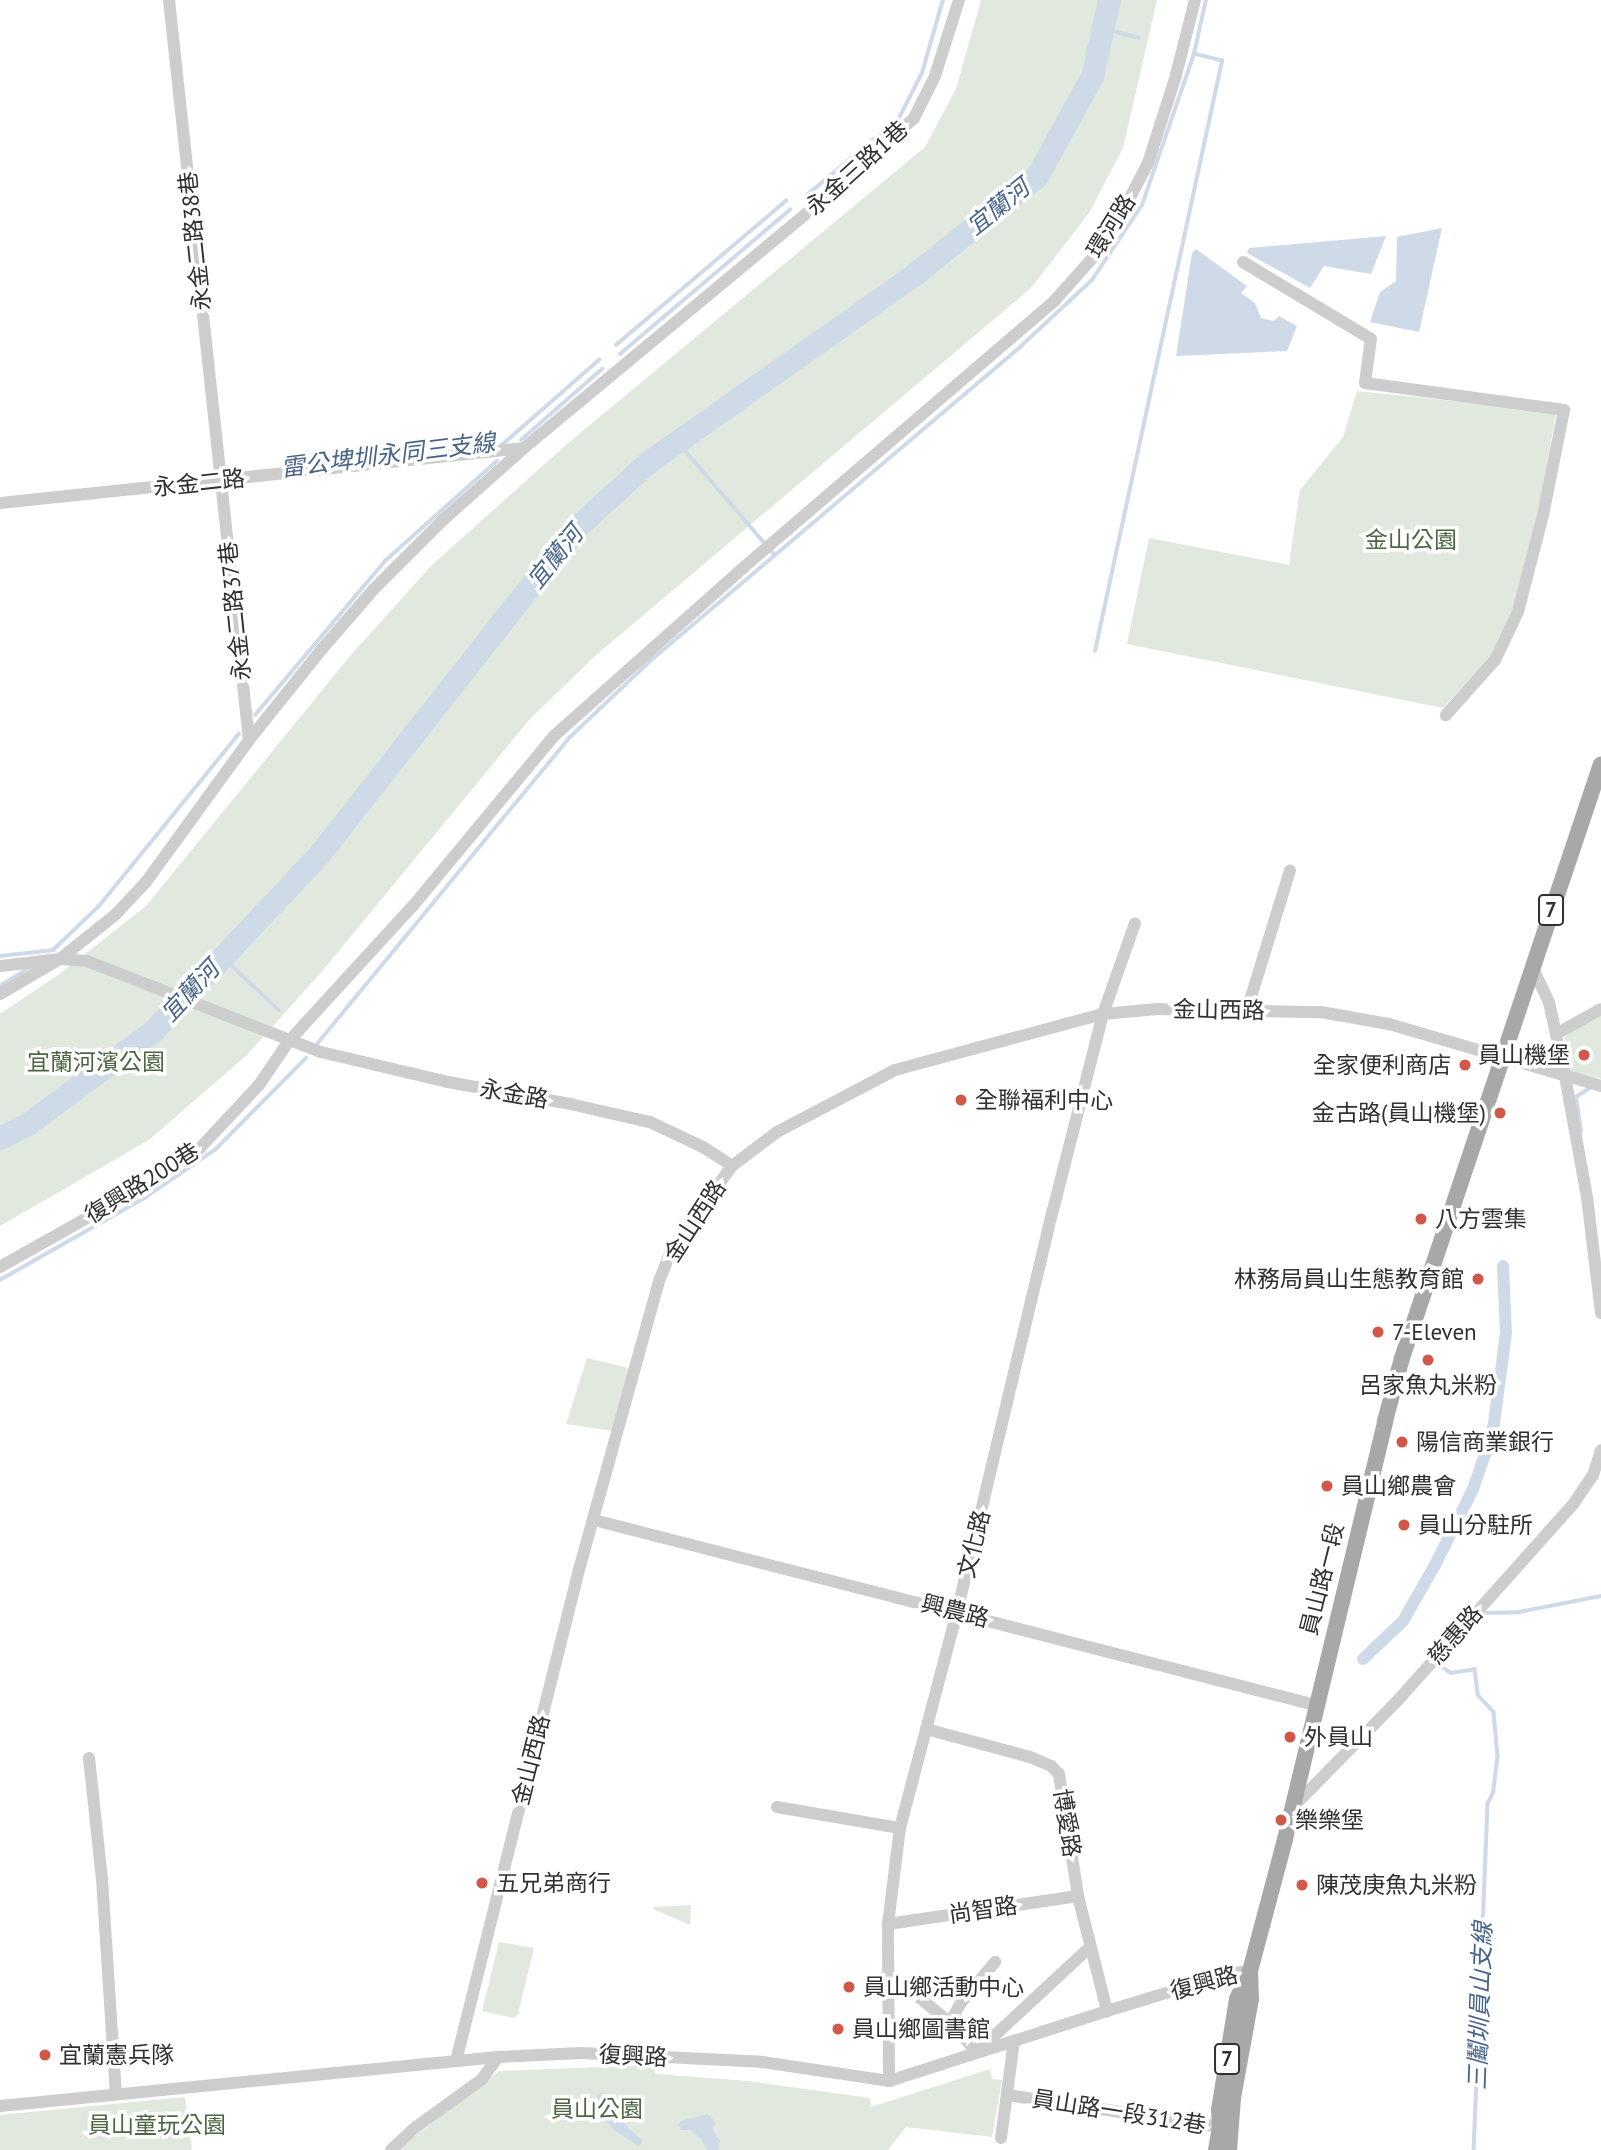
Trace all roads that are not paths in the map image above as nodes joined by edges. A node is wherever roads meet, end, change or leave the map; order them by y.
1 (169, 0) edge
2 (959, 0) edge
3 (1195, 0) edge
4 (1243, 262) dead end
5 (524, 448) junction
6 (220, 481) junction
7 (0, 503) edge
8 (1446, 715) dead end
9 (249, 740) junction
10 (1601, 764) edge
11 (1290, 870) dead end
12 (1135, 923) dead end
13 (60, 959) junction
14 (0, 966) edge
15 (1532, 967) junction
16 (0, 994) edge
17 (1601, 1009) edge
18 (1247, 1010) junction
19 (1103, 1014) junction
20 (1556, 1034) junction
21 (289, 1041) junction
22 (1503, 1056) junction
23 (1565, 1076) junction
24 (1601, 1086) edge
25 (1601, 1095) edge
26 (732, 1166) junction
27 (0, 1267) edge
28 (1601, 1313) edge
29 (1601, 1450) edge
30 (594, 1520) junction
31 (957, 1612) junction
32 (1315, 1705) junction
33 (926, 1729) junction
34 (89, 1758) dead end
35 (778, 1807) dead end
36 (1292, 1808) junction
37 (900, 1828) junction
38 (1079, 1896) junction
39 (888, 1924) junction
40 (1090, 1947) junction
41 (995, 1962) dead end
42 (1250, 1970) junction
43 (887, 1976) junction
44 (1107, 2011) junction
45 (950, 2023) junction
46 (1014, 2041) junction
47 (977, 2052) junction
48 (498, 2057) junction
49 (456, 2061) junction
50 (889, 2081) junction
51 (116, 2094) junction
52 (1007, 2095) junction
53 (0, 2106) edge
54 (1226, 2128) junction
55 (1001, 2138) dead end
56 (391, 2150) edge
57 (1216, 2150) edge
58 (1229, 2150) edge

1 - 6 street, 永金二路38巷
2 - 5 street, 永金三路1巷
3 - 21 street, 環河路
4 - 8 street
5 - 6 street, 永金二路
5 - 9 street, 永金三路1巷
6 - 7 street, 永金二路
6 - 9 street, 永金二路37巷
9 - 13 street, 永金三路1巷
10 - 15 main road, 員山路一段 / 7
11 - 18 street
12 - 19 street, 文化路
13 - 14 street, 永金路
13 - 16 street, 永金三路1巷
13 - 21 street, 永金路
15 - 20 street
15 - 22 main road, 員山路一段 / 7
17 - 20 street
18 - 19 street, 金山西路
18 - 22 street, 金山西路
19 - 26 street, 金山西路
19 - 31 street, 文化路
20 - 23 street
21 - 26 street, 永金路
21 - 27 street, 復興路200巷
22 - 23 street, 金山西路
22 - 32 main road, 員山路一段 / 7
23 - 24 street
23 - 25 street
23 - 28 street
26 - 30 street, 金山西路
29 - 36 street, 慈惠路
30 - 31 street, 興農路
30 - 49 street, 金山西路
31 - 32 street, 興農路
31 - 33 street, 文化路
32 - 36 main road, 員山路一段 / 7
33 - 37 street, 文化路
33 - 38 street, 博愛路
34 - 51 street
35 - 37 street
36 - 42 main road, 員山路一段 / 7
37 - 39 street, 文化路
38 - 39 street, 尚智路
38 - 40 street, 博愛路
39 - 43 street, 文化路
40 - 44 street, 博愛路
40 - 47 street
41 - 45 street
42 - 44 street, 復興路
42 - 54 main road, 員山路一段 / 7
43 - 45 street
43 - 50 street, 文化路
44 - 46 street, 復興路
45 - 47 street
46 - 47 street, 復興路
46 - 52 street
47 - 50 street, 復興路
48 - 49 street, 復興路
48 - 50 street, 復興路
48 - 56 street
49 - 51 street, 復興路
51 - 53 street, 復興路
52 - 54 street, 員山路一段312巷
52 - 55 street
54 - 57 main road, 員山路一段 / 7
54 - 58 main road, 員山路一段 / 7

